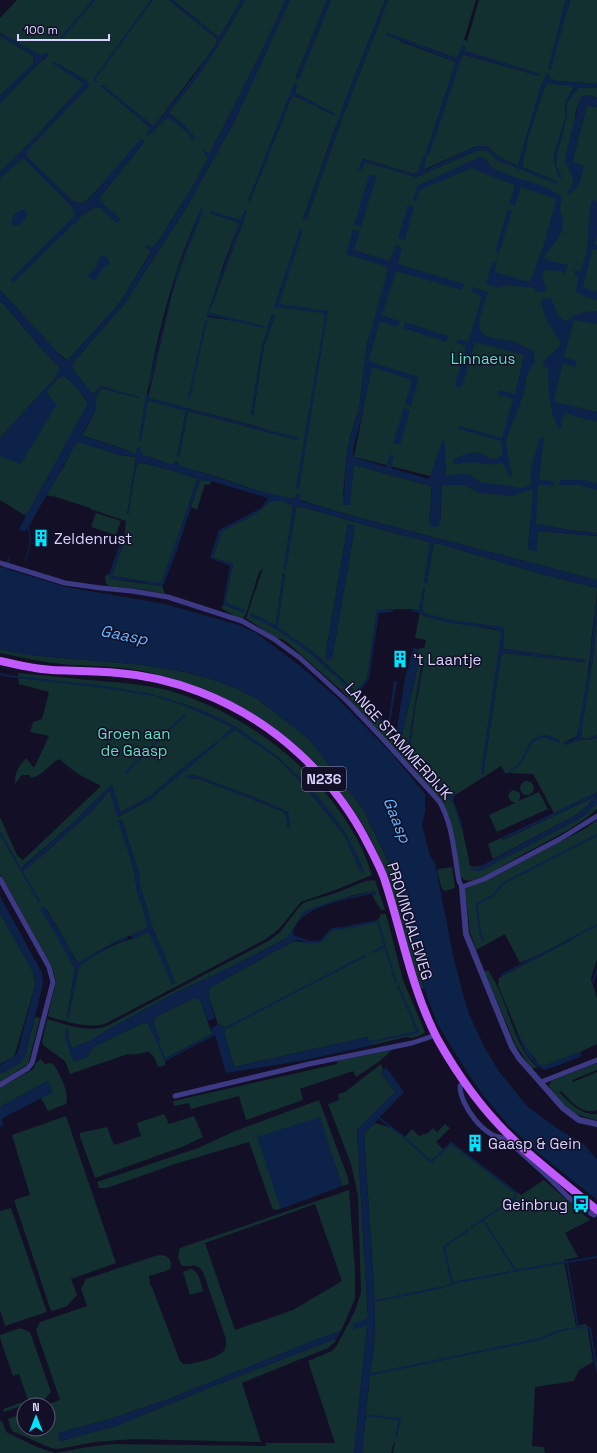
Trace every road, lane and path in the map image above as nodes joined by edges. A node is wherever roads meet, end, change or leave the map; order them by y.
1 (2, 563) edge
2 (0, 656) edge
3 (0, 661) edge
4 (68, 669) junction
5 (597, 816) edge
6 (0, 879) edge
7 (462, 887) junction
8 (436, 1035) junction
9 (597, 1060) edge
10 (464, 1082) junction
11 (541, 1082) junction
12 (0, 1085) edge
13 (175, 1096) dead end
14 (597, 1124) edge
15 (596, 1213) edge

1 - 7 street, LANGE STAMMERDIJK
2 - 4 main road, PROVINCIALEWEG / N236
3 - 4 main road, PROVINCIALEWEG / N236
4 - 8 main road, PROVINCIALEWEG / N236
5 - 7 street
6 - 12 street
7 - 11 street, LANGE STAMMERDIJK
8 - 10 main road, PROVINCIALEWEG / N236
8 - 13 street
9 - 11 street
10 - 15 main road, PROVINCIALEWEG / N236
10 - 15 street, PROVINCIALEWEG
11 - 14 street, LANGE STAMMERDIJK

